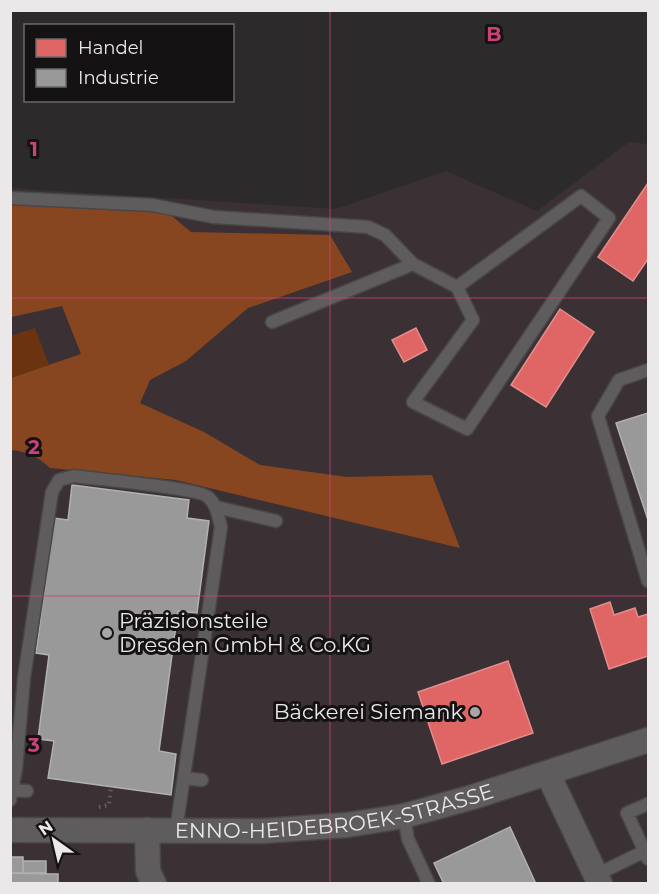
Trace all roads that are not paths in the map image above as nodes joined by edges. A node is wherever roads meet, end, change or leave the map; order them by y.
1 (10, 198) edge
2 (413, 264) junction
3 (457, 286) junction
4 (272, 322) dead end
5 (648, 370) edge
6 (216, 507) junction
7 (276, 521) dead end
8 (648, 581) edge
9 (648, 740) edge
10 (548, 774) junction
11 (184, 778) junction
12 (202, 780) dead end
13 (27, 791) dead end
14 (11, 795) edge
15 (648, 804) edge
16 (404, 816) junction
17 (10, 830) edge
18 (147, 830) junction
19 (176, 830) junction
20 (646, 855) edge
21 (598, 879) edge
22 (154, 884) edge
23 (429, 884) edge

1 - 2 lane
2 - 3 lane
2 - 4 lane
3 - 3 lane
5 - 8 lane
6 - 7 lane
6 - 11 lane
6 - 14 lane
9 - 10 street, ENNO-HEIDEBROEK-STRASSE
10 - 16 street, ENNO-HEIDEBROEK-STRASSE
10 - 21 street
11 - 12 lane
11 - 19 lane
13 - 14 lane
15 - 20 lane
16 - 19 street, ENNO-HEIDEBROEK-STRASSE
16 - 23 lane
17 - 18 street, ENNO-HEIDEBROEK-STRASSE
18 - 19 street, ENNO-HEIDEBROEK-STRASSE
18 - 22 street
20 - 21 lane

